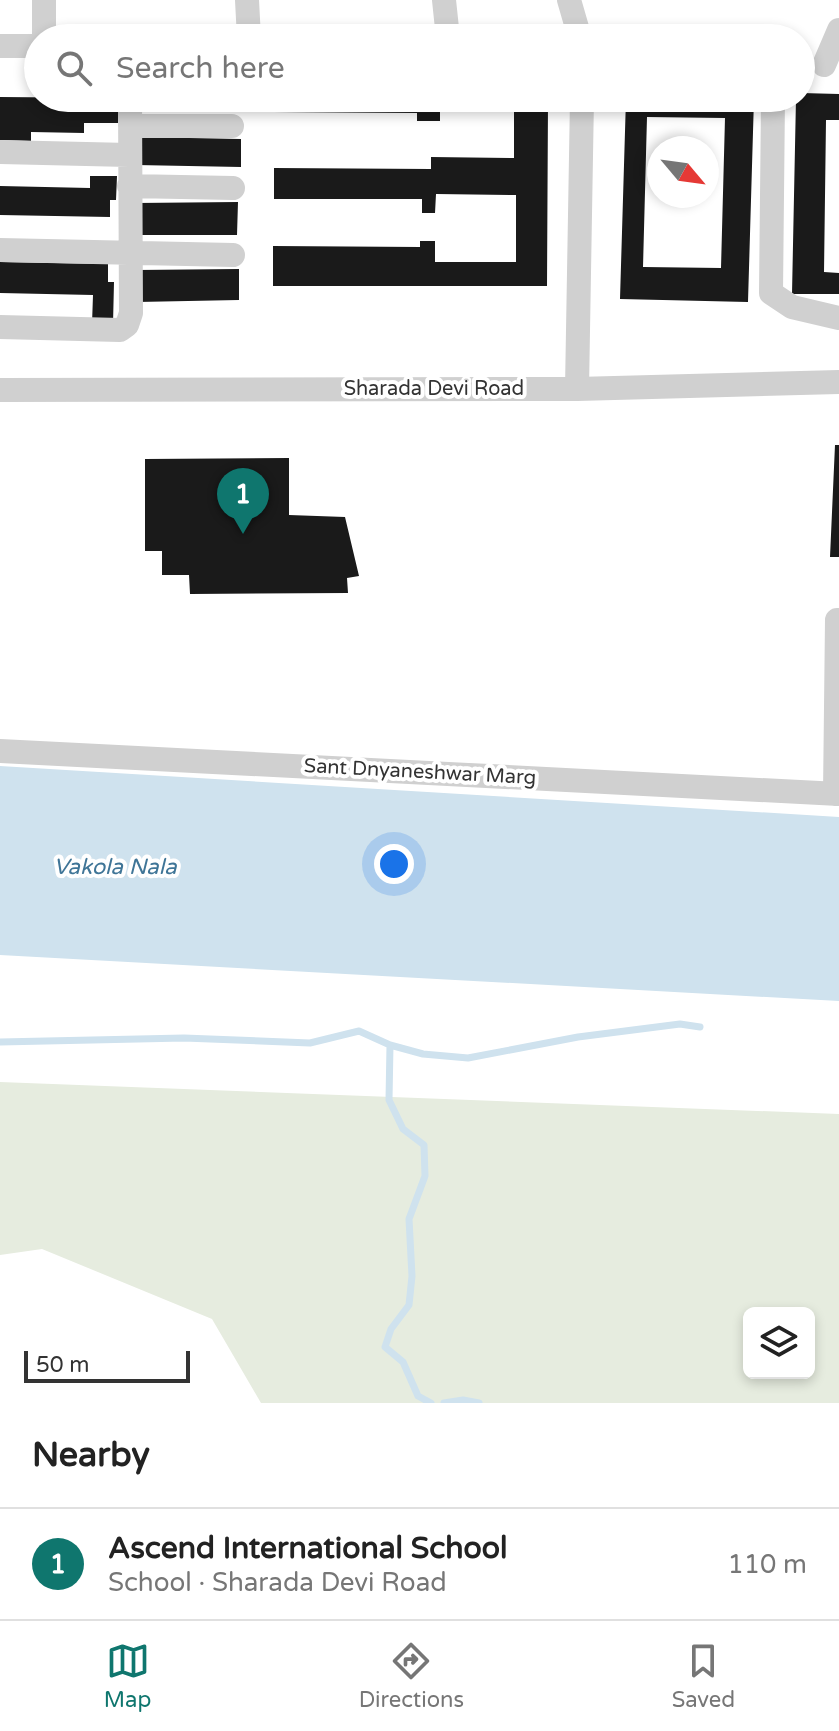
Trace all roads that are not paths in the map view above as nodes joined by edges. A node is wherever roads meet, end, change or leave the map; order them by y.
1 (44, 0) edge
2 (247, 0) edge
3 (444, 0) edge
4 (569, 0) edge
5 (44, 24) edge
6 (248, 24) edge
7 (447, 24) edge
8 (576, 24) edge
9 (839, 30) edge
10 (0, 46) edge
11 (24, 46) edge
12 (821, 65) edge
13 (130, 112) edge
14 (582, 112) edge
15 (773, 112) edge
16 (130, 126) junction
17 (232, 126) dead end
18 (0, 152) edge
19 (129, 155) junction
20 (129, 186) junction
21 (233, 188) dead end
22 (0, 250) edge
23 (129, 252) junction
24 (233, 255) dead end
25 (839, 318) edge
26 (0, 327) edge
27 (839, 382) edge
28 (577, 389) junction
29 (0, 390) edge
30 (839, 620) edge
31 (0, 751) edge
32 (837, 763) edge
33 (837, 794) edge

1 - 5 street
2 - 6 street
3 - 7 street
4 - 8 street
9 - 12 street
10 - 11 street
13 - 16 street
14 - 28 street
15 - 25 street
16 - 17 street
16 - 19 street
18 - 19 street
19 - 20 street
20 - 21 street
20 - 23 street
22 - 23 street
23 - 24 street
23 - 26 street
27 - 28 street, Sharada Devi Road
28 - 29 street, Sharada Devi Road
30 - 32 street
31 - 33 street, Sant Dnyaneshwar Marg
32 - 33 street

